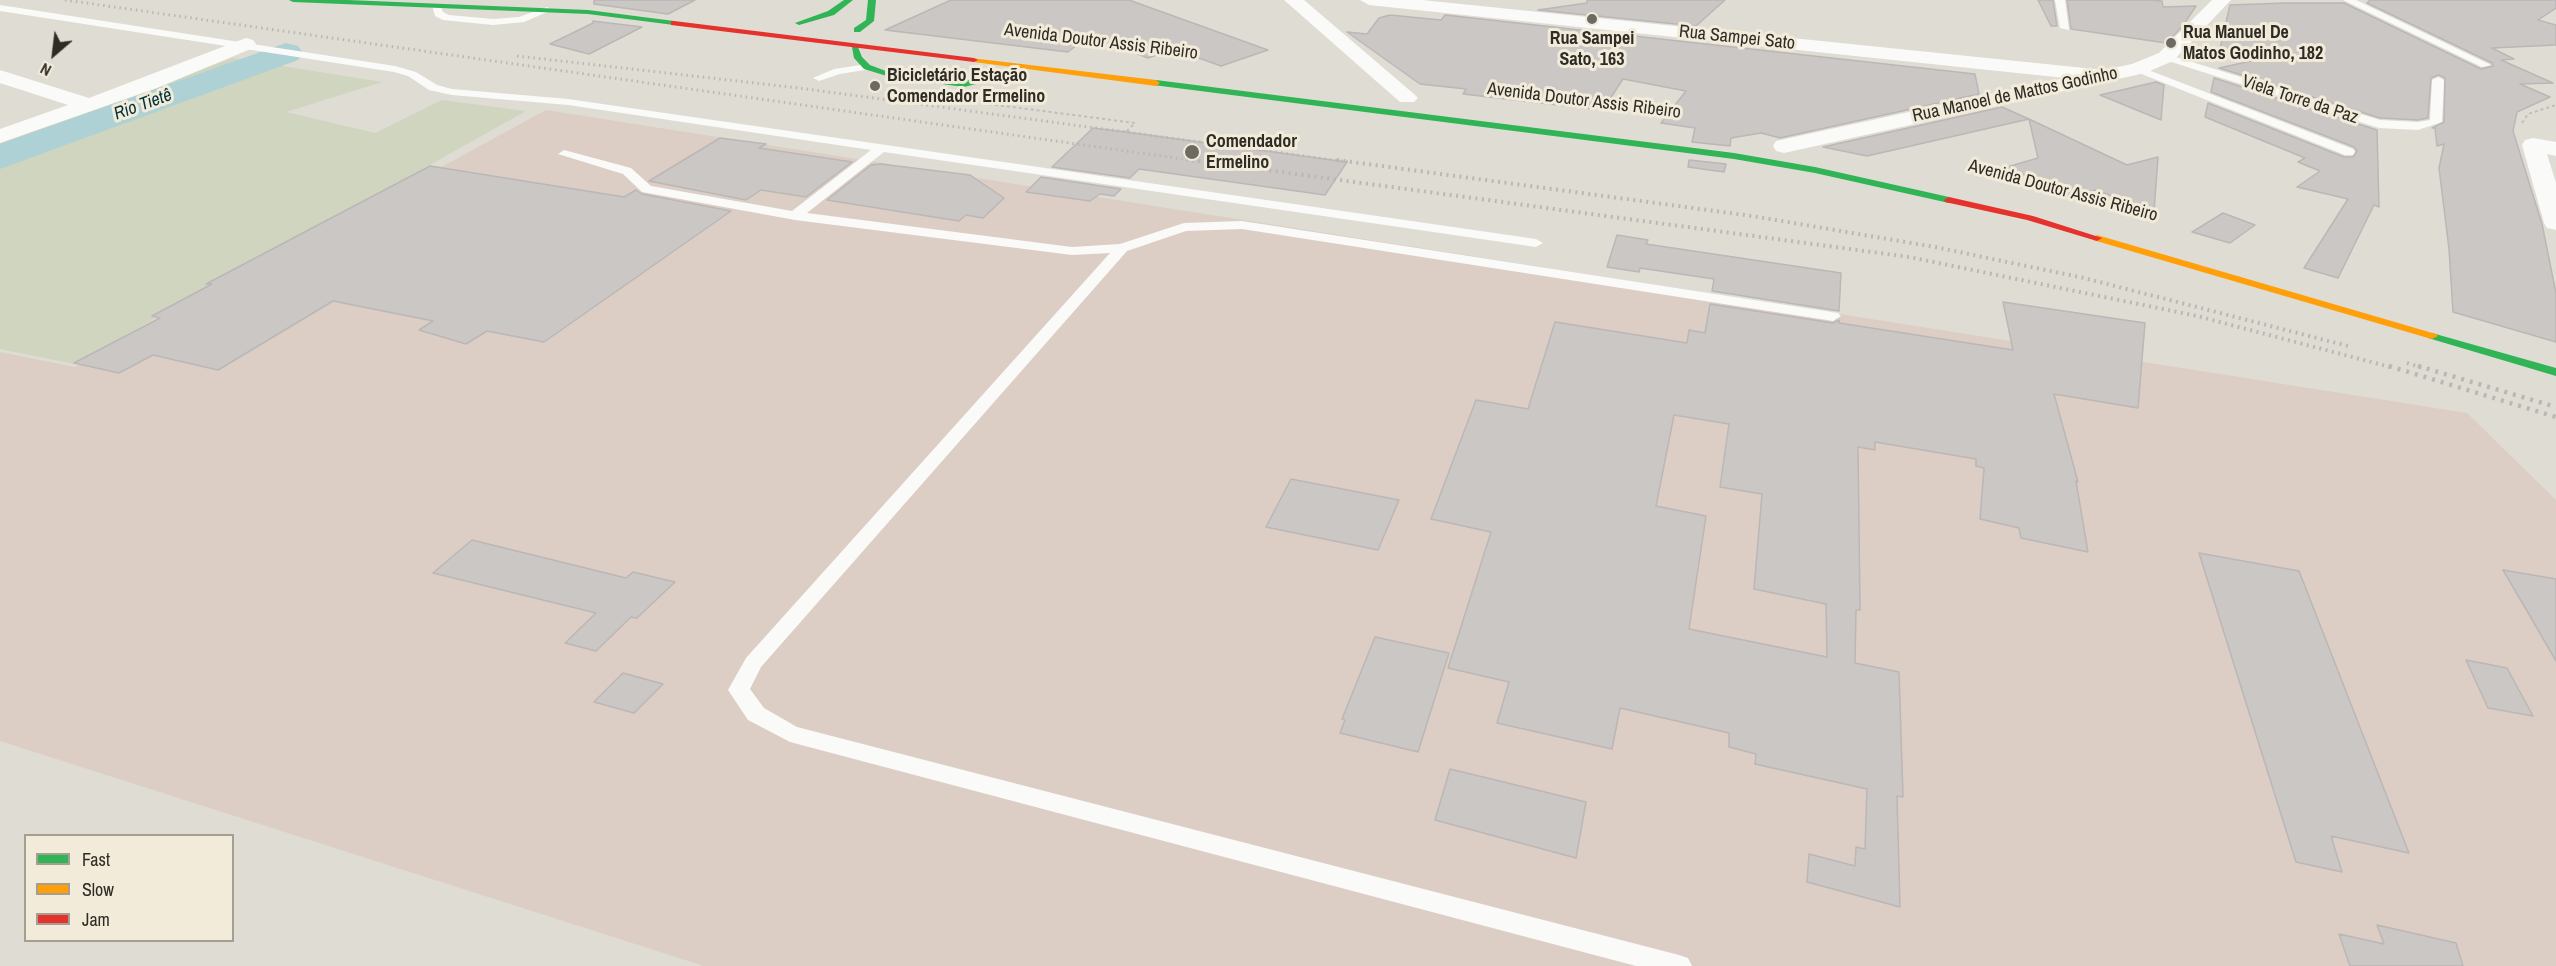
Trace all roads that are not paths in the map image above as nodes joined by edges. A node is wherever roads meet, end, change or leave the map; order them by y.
1 (293, 0) edge
2 (849, 0) edge
3 (872, 0) edge
4 (1293, 0) edge
5 (1369, 0) edge
6 (1546, 0) edge
7 (2060, 0) edge
8 (2222, 0) edge
9 (2348, 0) edge
10 (403, 3) edge
11 (587, 6) edge
12 (661, 7) dead end
13 (0, 8) edge
14 (1480, 11) junction
15 (2065, 28) dead end
16 (845, 29) junction
17 (876, 33) dead end
18 (781, 38) junction
19 (246, 44) junction
20 (855, 47) junction
21 (1037, 53) dead end
22 (2166, 57) junction
23 (2486, 65) dead end
24 (867, 67) junction
25 (1021, 67) junction
26 (2138, 69) junction
27 (0, 76) edge
28 (2104, 76) junction
29 (819, 78) dead end
30 (2438, 80) dead end
31 (21, 83) junction
32 (0, 89) edge
33 (1384, 95) dead end
34 (1413, 99) joint
35 (89, 105) junction
36 (0, 136) edge
37 (1779, 146) joint
38 (2545, 147) edge
39 (881, 148) junction
40 (2349, 152) dead end
41 (1819, 153) dead end
42 (564, 154) dead end
43 (795, 216) junction
44 (2556, 223) edge
45 (1536, 243) dead end
46 (1122, 248) junction
47 (1833, 316) dead end
48 (2556, 372) edge
49 (1679, 966) edge

1 - 10 main road
2 - 16 main road
3 - 16 main road
4 - 34 street
5 - 14 street, Rua Sampei Sato
6 - 14 street
7 - 15 lane
8 - 22 street, Rua Manoel de Mattos Godinho
9 - 23 lane
10 - 11 main road
11 - 12 main road
11 - 18 main road, Avenida Doutor Assis Ribeiro
13 - 19 lane
14 - 28 street, Rua Sampei Sato
16 - 17 main road
16 - 18 main road
18 - 20 main road, Avenida Doutor Assis Ribeiro
19 - 35 street
19 - 39 lane
20 - 24 main road
20 - 25 main road, Avenida Doutor Assis Ribeiro
21 - 25 main road
22 - 26 street, Rua Manoel de Mattos Godinho
22 - 30 lane, Viela Torre da Paz
24 - 25 main road
24 - 29 lane
25 - 48 main road, Avenida Doutor Assis Ribeiro
26 - 28 street, Rua Manoel de Mattos Godinho
26 - 40 lane
27 - 31 street
28 - 37 street, Rua Manoel de Mattos Godinho
31 - 32 street
31 - 35 street
33 - 34 main road
35 - 36 street
37 - 41 main road
38 - 44 street
39 - 43 lane
39 - 45 lane
42 - 43 lane
43 - 46 lane
46 - 47 lane
46 - 49 lane

